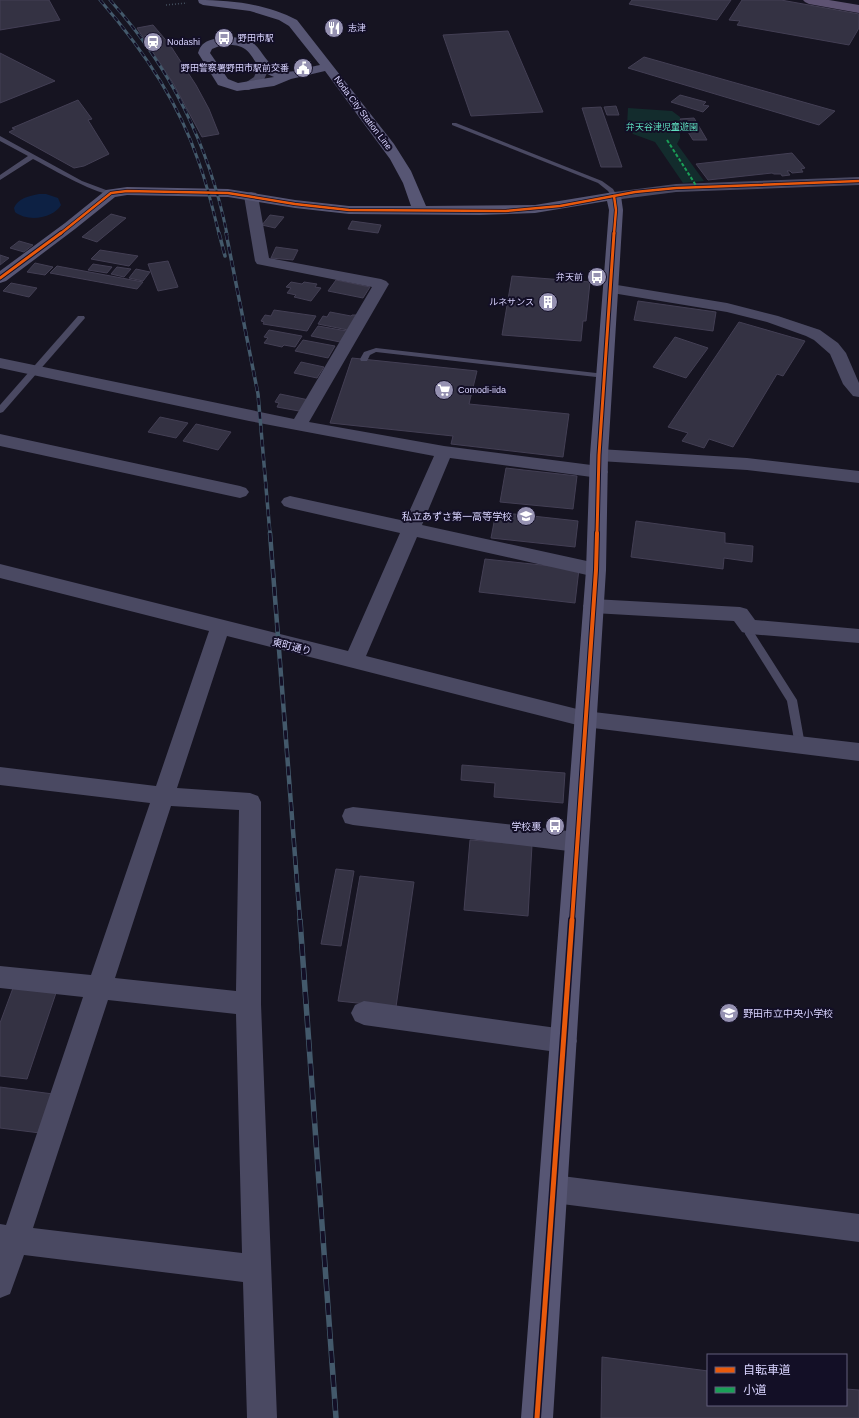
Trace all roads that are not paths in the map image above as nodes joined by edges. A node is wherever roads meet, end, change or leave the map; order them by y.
1 (809, 0) edge
2 (204, 1) edge
3 (859, 9) edge
4 (264, 66) junction
5 (328, 68) junction
6 (287, 76) junction
7 (245, 87) junction
8 (454, 124) dead end
9 (0, 138) edge
10 (32, 156) junction
11 (0, 178) edge
12 (859, 181) edge
13 (111, 193) junction
14 (251, 196) junction
15 (614, 196) junction
16 (420, 210) junction
17 (0, 278) edge
18 (611, 289) junction
19 (81, 318) dead end
20 (364, 359) dead end
21 (0, 363) edge
22 (35, 371) junction
23 (605, 376) junction
24 (859, 392) edge
25 (0, 410) edge
26 (298, 425) junction
27 (0, 440) edge
28 (444, 452) junction
29 (599, 463) junction
30 (859, 477) edge
31 (240, 492) dead end
32 (290, 502) dead end
33 (410, 529) junction
34 (596, 570) junction
35 (0, 571) edge
36 (593, 606) junction
37 (749, 626) junction
38 (220, 627) junction
39 (859, 636) edge
40 (354, 661) junction
41 (585, 719) junction
42 (800, 745) junction
43 (859, 752) edge
44 (0, 776) edge
45 (163, 796) junction
46 (353, 816) dead end
47 (577, 842) junction
48 (0, 977) edge
49 (99, 988) junction
50 (248, 1004) junction
51 (364, 1013) dead end
52 (564, 1041) junction
53 (554, 1189) junction
54 (859, 1228) edge
55 (7, 1239) edge
56 (256, 1269) junction
57 (0, 1284) edge
58 (262, 1418) edge
59 (537, 1418) edge

1 - 3 main road
2 - 5 street, Noda City Station Line
4 - 6 street
4 - 7 street
4 - 7 street
5 - 6 street
5 - 16 street, Noda City Station Line
6 - 7 street
8 - 15 lane
9 - 10 lane
10 - 11 lane
10 - 13 lane
12 - 15 street
13 - 14 street
13 - 17 street
14 - 16 street
14 - 26 street
15 - 16 street
15 - 18 street
18 - 23 street
18 - 24 street
19 - 22 lane
20 - 23 lane
21 - 22 street
22 - 25 lane
22 - 26 street
23 - 29 street
26 - 28 street
27 - 31 street
28 - 29 street
28 - 33 street
29 - 30 street
29 - 34 street
32 - 33 street
33 - 34 street
33 - 40 street
34 - 36 street
35 - 38 street, 東町通り
36 - 37 street
36 - 41 street
37 - 39 street
37 - 42 lane
38 - 40 street, 東町通り
38 - 45 street
40 - 41 street, 東町通り
41 - 42 street, 東町通り
41 - 47 street
42 - 43 street, 東町通り
44 - 45 street
45 - 49 street
45 - 50 street
46 - 47 street
47 - 52 street
48 - 49 street
49 - 50 street
49 - 55 street
50 - 56 street
51 - 52 street
52 - 53 street
53 - 54 street
53 - 59 street
55 - 56 street
55 - 57 street
56 - 58 street

